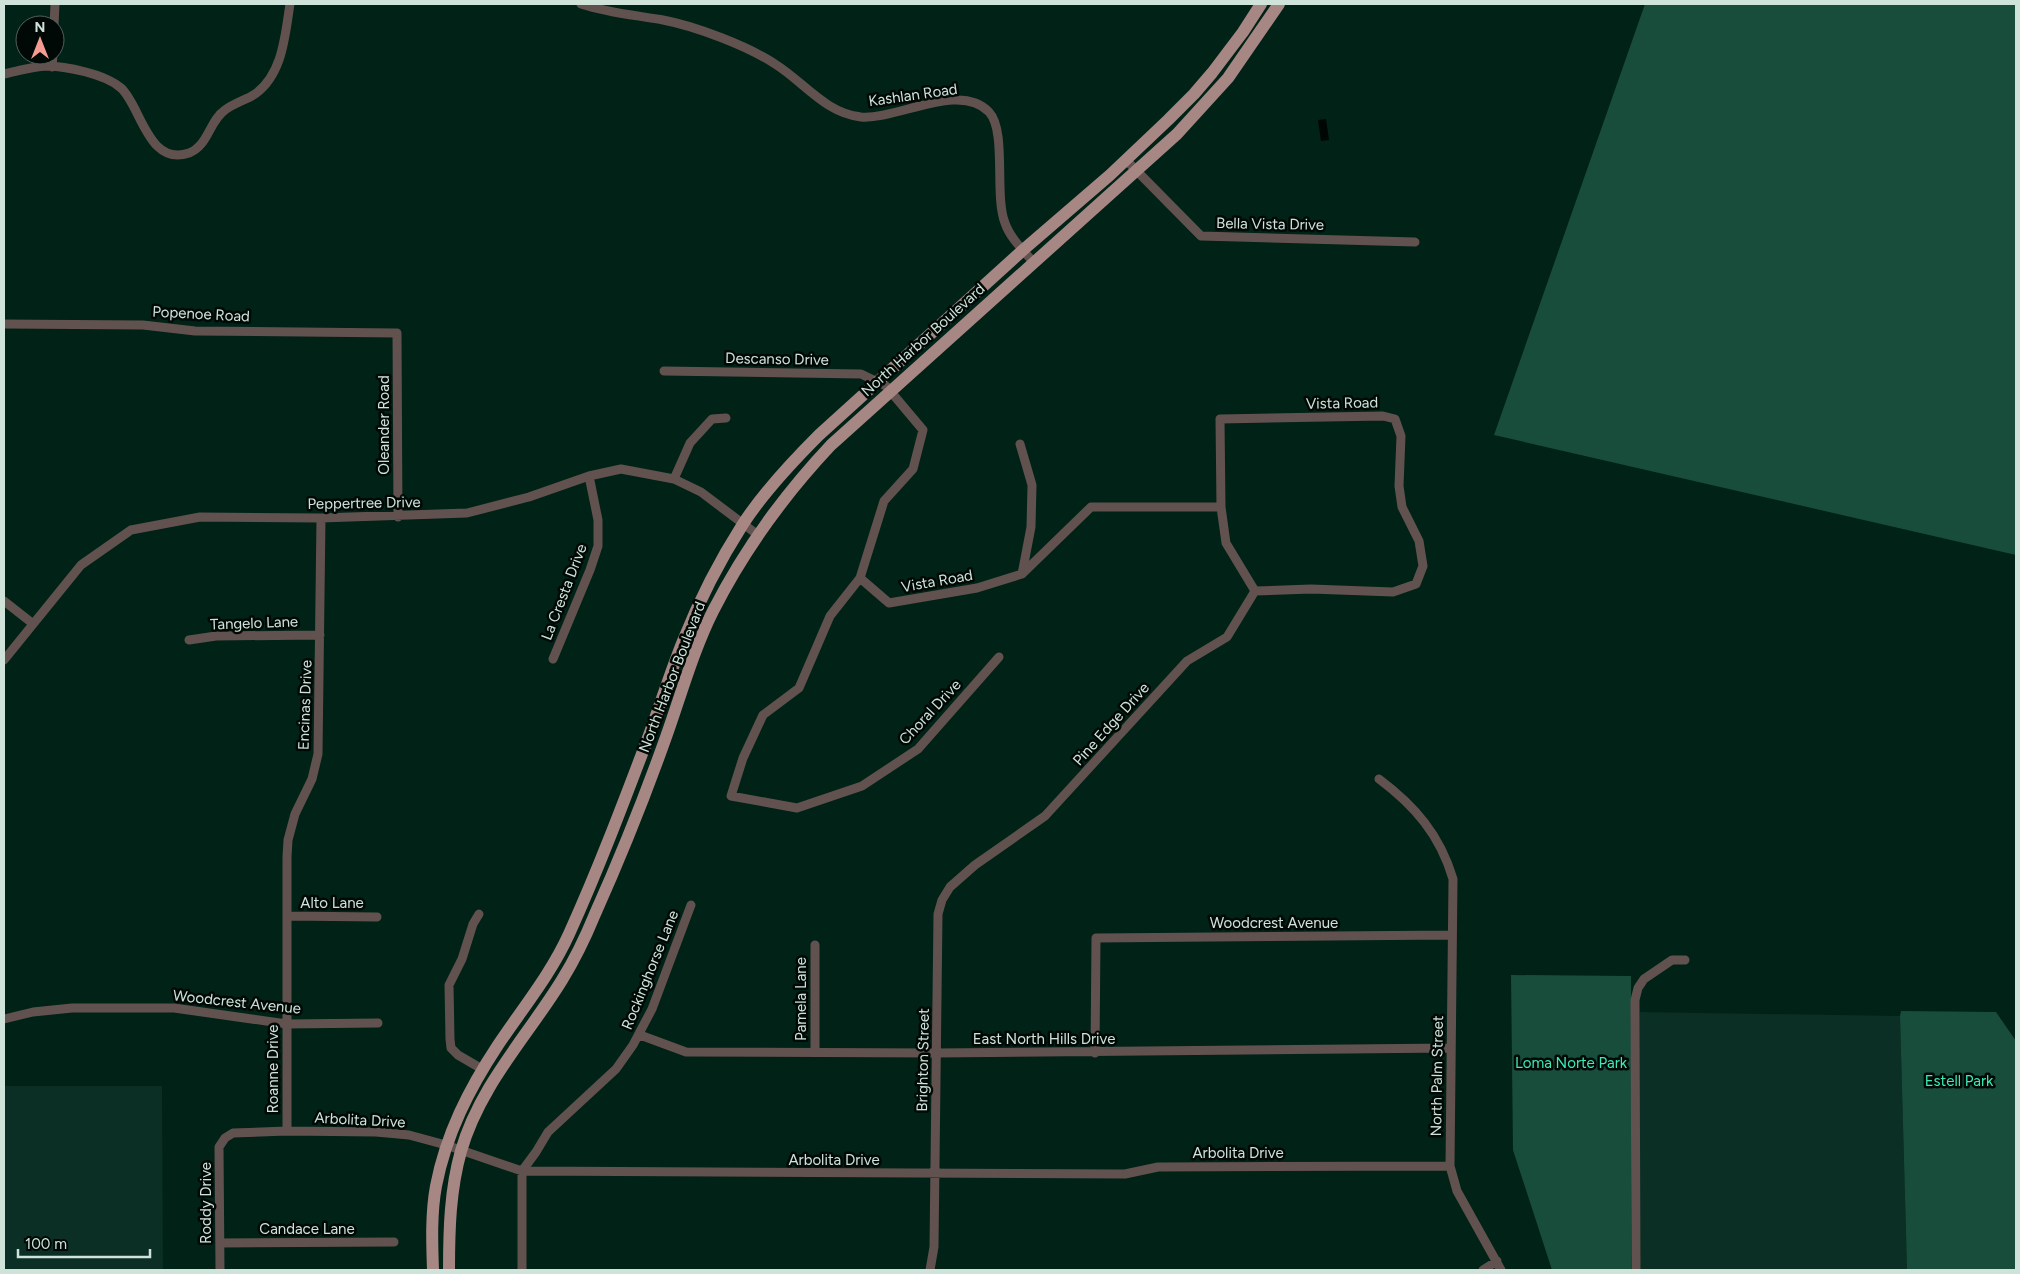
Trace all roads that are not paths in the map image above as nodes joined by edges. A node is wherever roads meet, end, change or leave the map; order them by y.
1 (290, 4) edge
2 (581, 4) edge
3 (1261, 4) edge
4 (1279, 4) edge
5 (52, 67) joint
6 (4, 74) edge
7 (1126, 160) junction
8 (1136, 171) junction
9 (1415, 242) dead end
10 (1023, 250) junction
11 (1034, 263) junction
12 (4, 324) edge
13 (397, 333) joint
14 (664, 371) dead end
15 (885, 386) junction
16 (726, 418) dead end
17 (1020, 444) dead end
18 (589, 476) junction
19 (674, 479) junction
20 (1221, 506) junction
21 (398, 517) junction
22 (321, 518) junction
23 (744, 523) junction
24 (758, 534) junction
25 (1022, 574) junction
26 (860, 578) junction
27 (1255, 591) junction
28 (4, 601) edge
29 (32, 623) junction
30 (320, 635) junction
31 (189, 640) dead end
32 (999, 657) dead end
33 (553, 659) dead end
34 (4, 660) edge
35 (1379, 779) dead end
36 (975, 865) joint
37 (692, 905) dead end
38 (479, 914) dead end
39 (287, 916) junction
40 (377, 917) dead end
41 (1452, 935) junction
42 (814, 945) dead end
43 (1685, 960) dead end
44 (4, 1019) edge
45 (378, 1023) dead end
46 (287, 1024) junction
47 (640, 1035) junction
48 (1452, 1048) junction
49 (815, 1052) junction
50 (937, 1053) junction
51 (1096, 1053) junction
52 (482, 1069) junction
53 (287, 1131) junction
54 (225, 1138) joint
55 (446, 1145) junction
56 (461, 1151) junction
57 (1450, 1166) junction
58 (522, 1171) junction
59 (935, 1174) junction
60 (394, 1242) dead end
61 (220, 1243) junction
62 (1499, 1266) edge
63 (220, 1270) edge
64 (433, 1270) edge
65 (449, 1270) edge
66 (522, 1270) edge
67 (930, 1270) edge
68 (1482, 1270) edge
69 (1636, 1270) edge

1 - 5 street
2 - 10 street, Kashlan Road
3 - 7 main road, North Harbor Boulevard
4 - 8 main road, North Harbor Boulevard
5 - 6 street
7 - 8 street, Bella Vista Drive
7 - 10 main road, North Harbor Boulevard
8 - 9 street, Bella Vista Drive
8 - 11 main road, North Harbor Boulevard
10 - 11 street, Kashlan Road
10 - 15 main road, North Harbor Boulevard
11 - 15 main road, North Harbor Boulevard
12 - 13 street, Popenoe Road
13 - 21 street, Oleander Road
14 - 15 street, Descanso Drive
15 - 23 main road, North Harbor Boulevard
15 - 24 main road, North Harbor Boulevard
15 - 26 street
16 - 19 street
17 - 25 street
18 - 19 street, Peppertree Drive
18 - 21 street, Peppertree Drive
18 - 33 street, La Cresta Drive
19 - 23 street, Peppertree Drive
20 - 25 street, Vista Road
20 - 27 street, Vista Road
20 - 27 street, Vista Road
21 - 22 street, Peppertree Drive
22 - 29 street, Peppertree Drive
22 - 30 street, Encinas Drive
23 - 24 street, Peppertree Drive
23 - 52 main road, North Harbor Boulevard
24 - 56 main road, North Harbor Boulevard
25 - 26 street, Vista Road
26 - 32 street, Choral Drive
27 - 36 street, Pine Edge Drive
28 - 29 street
29 - 34 street, Peppertree Drive
30 - 31 street, Tangelo Lane
30 - 39 street, Encinas Drive
35 - 41 street, North Palm Street
36 - 50 street, Brighton Street
37 - 47 street, Rockinghorse Lane
38 - 52 street
39 - 40 street, Alto Lane
39 - 46 street, Roanne Drive
41 - 48 street, North Palm Street
41 - 51 street, Woodcrest Avenue
42 - 49 street, Pamela Lane
43 - 69 street
44 - 46 street, Woodcrest Avenue
45 - 46 street, Woodcrest Avenue
46 - 53 street, Roanne Drive
47 - 49 street, East North Hills Drive
47 - 58 street, Rockinghorse Lane
48 - 51 street, East North Hills Drive
48 - 57 street, North Palm Street
49 - 50 street, East North Hills Drive
50 - 51 street, East North Hills Drive
50 - 59 street, Brighton Street
52 - 55 main road, North Harbor Boulevard
53 - 54 street, Arbolita Drive
53 - 55 street, Arbolita Drive
54 - 61 street, Roddy Drive
55 - 56 street, Arbolita Drive
55 - 64 main road, North Harbor Boulevard
56 - 58 street, Arbolita Drive
56 - 65 main road, North Harbor Boulevard
57 - 59 street, Arbolita Drive
57 - 62 street, North Palm Street
58 - 59 street, Arbolita Drive
58 - 66 street
59 - 67 street, Brighton Street
60 - 61 street, Candace Lane
61 - 63 street, Roddy Drive
62 - 68 street

